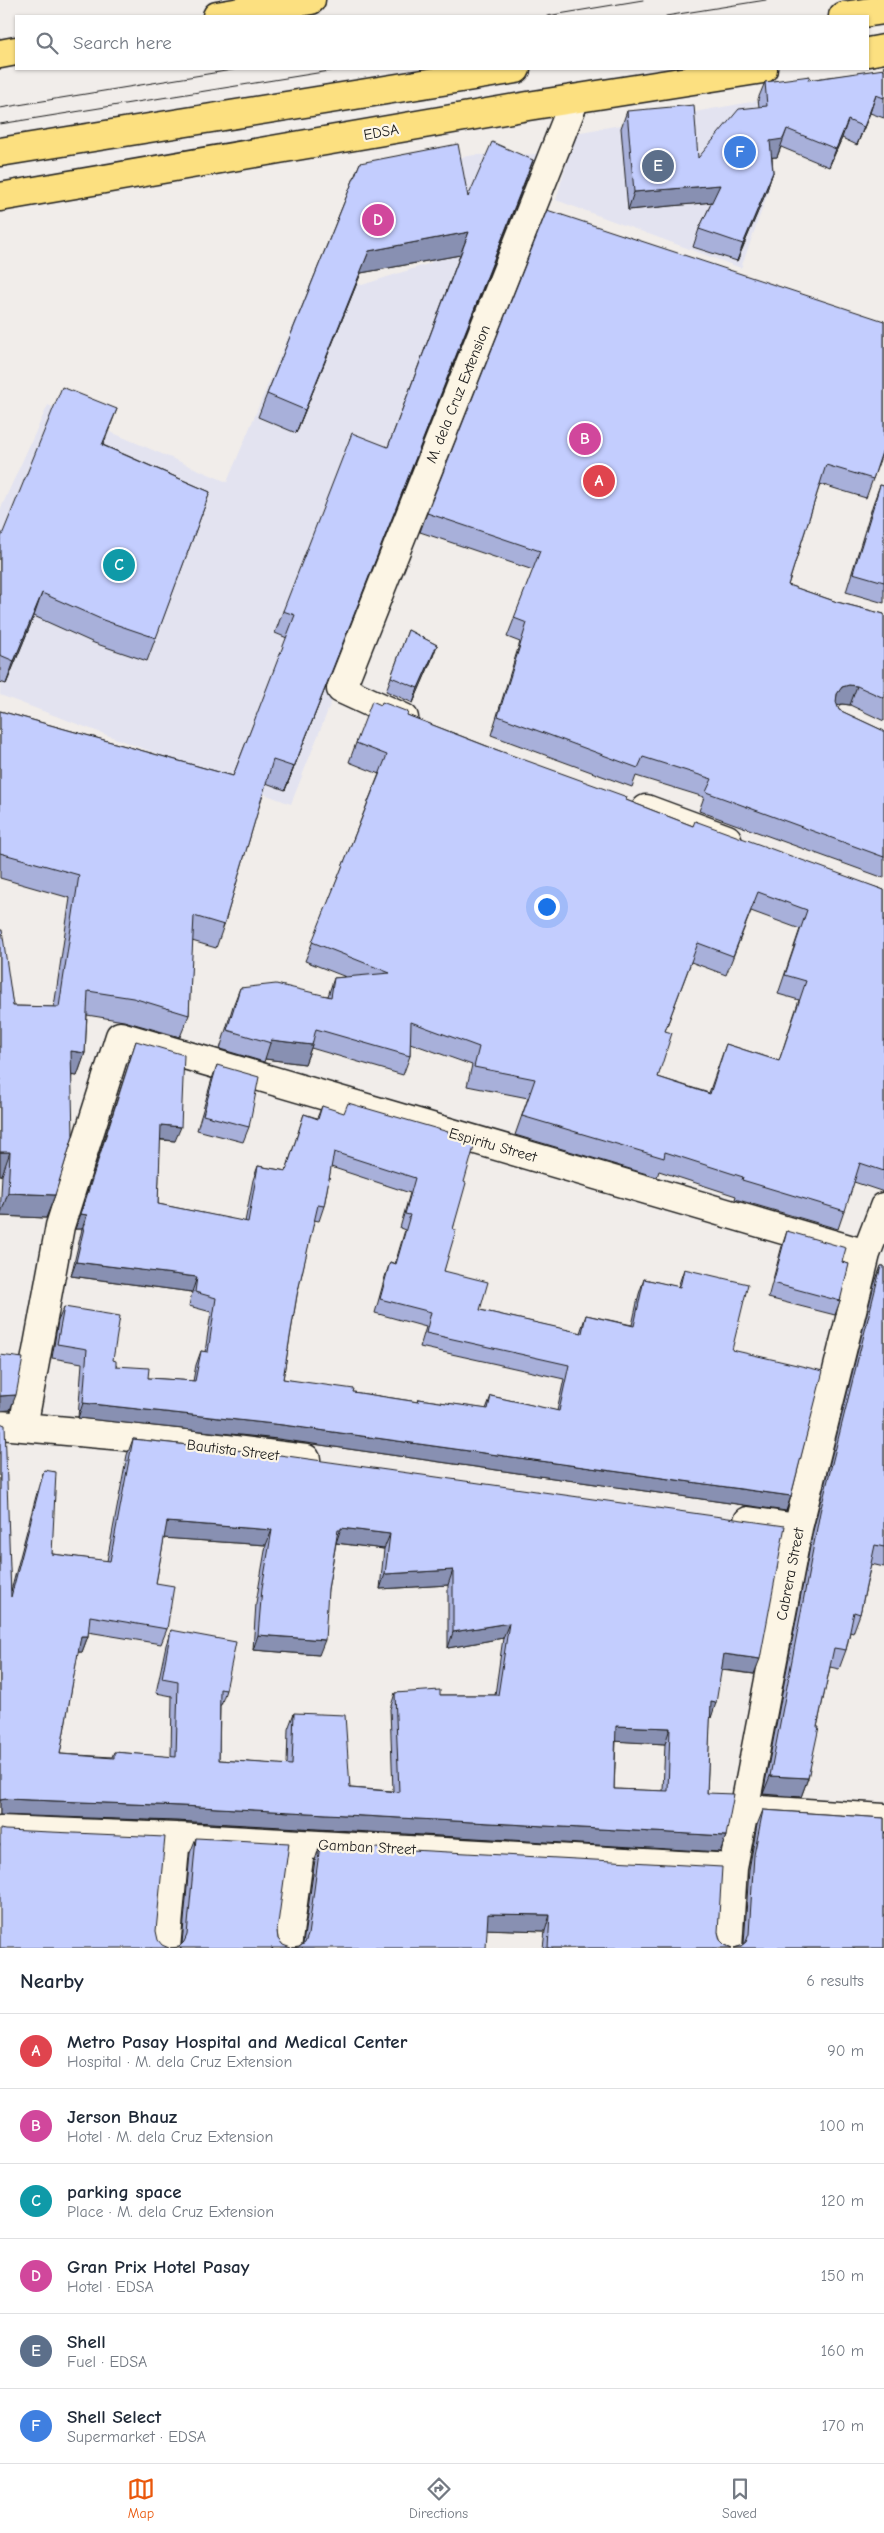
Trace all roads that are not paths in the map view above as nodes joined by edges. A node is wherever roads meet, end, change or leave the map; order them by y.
1 (310, 0) edge
2 (884, 10) edge
3 (223, 15) edge
4 (850, 15) edge
5 (884, 50) edge
6 (15, 51) edge
7 (869, 52) edge
8 (0, 54) edge
9 (510, 70) edge
10 (757, 70) edge
11 (575, 99) junction
12 (0, 152) edge
13 (0, 197) edge
14 (532, 210) junction
15 (560, 219) edge
16 (430, 729) edge
17 (623, 801) edge
18 (750, 847) edge
19 (120, 1036) joint
20 (884, 1206) edge
21 (871, 1269) edge
22 (12, 1426) edge
23 (332, 1463) edge
24 (720, 1517) edge
25 (798, 1528) junction
26 (745, 1808) junction
27 (884, 1818) edge
28 (0, 1830) edge
29 (176, 1837) junction
30 (301, 1844) junction
31 (733, 1868) junction
32 (166, 1948) edge
33 (286, 1948) edge
34 (728, 1948) edge

1 - 3 highway
2 - 4 highway
5 - 7 highway
6 - 8 highway
9 - 12 highway
10 - 11 highway, EDSA
11 - 13 highway, EDSA
11 - 14 street, M. dela Cruz Extension
14 - 15 street
14 - 16 street, M. dela Cruz Extension
17 - 18 street
19 - 21 street, Espiritu Street
19 - 22 street, Bautista Street
20 - 21 street, Cabrera Street
21 - 25 street, Cabrera Street
22 - 23 street, Bautista Street
24 - 25 street
25 - 26 street, Cabrera Street
26 - 27 street
26 - 31 street, Cabrera Street
28 - 29 street, Gamban Street
29 - 30 street, Gamban Street
29 - 32 street
30 - 31 street, Gamban Street
30 - 33 street
31 - 34 street, Cabrera Street

